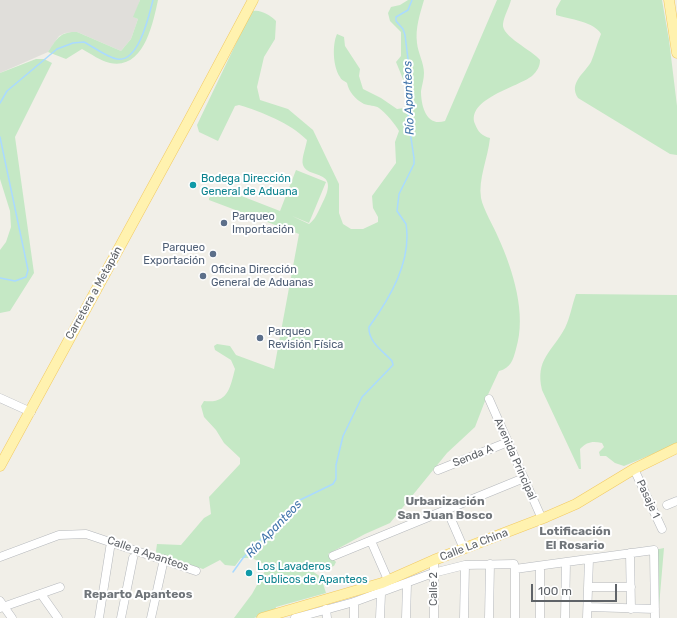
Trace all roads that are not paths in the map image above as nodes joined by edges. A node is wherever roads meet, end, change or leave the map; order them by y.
1 (253, 0) edge
2 (669, 0) edge
3 (677, 53) edge
4 (0, 399) edge
5 (489, 399) dead end
6 (31, 412) junction
7 (508, 442) junction
8 (677, 448) edge
9 (0, 466) edge
10 (634, 469) junction
11 (438, 470) dead end
12 (524, 478) junction
13 (677, 501) edge
14 (667, 505) dead end
15 (447, 510) junction
16 (542, 519) junction
17 (662, 529) dead end
18 (371, 541) junction
19 (111, 542) junction
20 (464, 549) junction
21 (630, 553) junction
22 (333, 556) dead end
23 (0, 557) edge
24 (133, 558) dead end
25 (164, 559) junction
26 (589, 559) junction
27 (434, 560) junction
28 (566, 562) junction
29 (490, 564) junction
30 (465, 565) junction
31 (540, 566) junction
32 (515, 569) junction
33 (196, 571) dead end
34 (433, 573) junction
35 (388, 580) junction
36 (407, 584) junction
37 (60, 587) dead end
38 (589, 587) junction
39 (631, 587) junction
40 (41, 594) junction
41 (381, 594) junction
42 (354, 602) junction
43 (1, 605) edge
44 (588, 607) junction
45 (326, 609) junction
46 (631, 609) junction
47 (655, 609) junction
48 (306, 617) edge
49 (12, 618) edge
50 (58, 618) edge
51 (99, 618) edge
52 (121, 618) edge
53 (151, 618) edge
54 (262, 618) edge
55 (295, 618) edge
56 (327, 618) edge
57 (354, 618) edge
58 (380, 618) edge
59 (406, 618) edge
60 (434, 618) edge
61 (464, 618) edge
62 (489, 618) edge
63 (515, 618) edge
64 (540, 618) edge
65 (565, 618) edge
66 (587, 618) edge
67 (655, 618) edge

1 - 6 main road, Carretera a Metapán
2 - 3 main road
4 - 6 street
5 - 7 street, Avenida Principal
6 - 9 main road, Carretera a Metapán
7 - 11 street, Senda A
7 - 12 street, Avenida Principal
8 - 10 main road, Calle La China
10 - 16 main road, Calle La China
10 - 17 street, Pasaje 1
12 - 15 street
12 - 16 street, Avenida Principal
13 - 14 street
15 - 18 street
15 - 20 street
16 - 20 main road, Calle La China
18 - 22 street
18 - 35 street
19 - 23 street, Calle a Apanteos
19 - 25 street, Calle a Apanteos
19 - 51 street
20 - 27 main road, Calle La China
21 - 26 street
21 - 39 street
21 - 47 street
24 - 52 street
25 - 33 street, Calle a Apanteos
25 - 53 street
26 - 28 street
26 - 38 street
27 - 34 street, Calle 2
27 - 35 main road, Calle La China
28 - 31 street
28 - 65 street
29 - 30 street
29 - 32 street
29 - 62 street
30 - 34 street
30 - 61 street
31 - 32 street
31 - 64 street
32 - 63 street
34 - 36 street
34 - 60 street, Calle 2
35 - 54 main road, Calle La China
36 - 41 street
36 - 59 street
37 - 40 street
38 - 39 street
38 - 44 street
39 - 46 street
40 - 43 street
40 - 50 street
41 - 42 street
41 - 58 street
42 - 45 street
42 - 57 street
43 - 49 street
44 - 46 street
44 - 66 street
45 - 48 street
45 - 56 street
46 - 47 street
47 - 67 street
48 - 55 street

